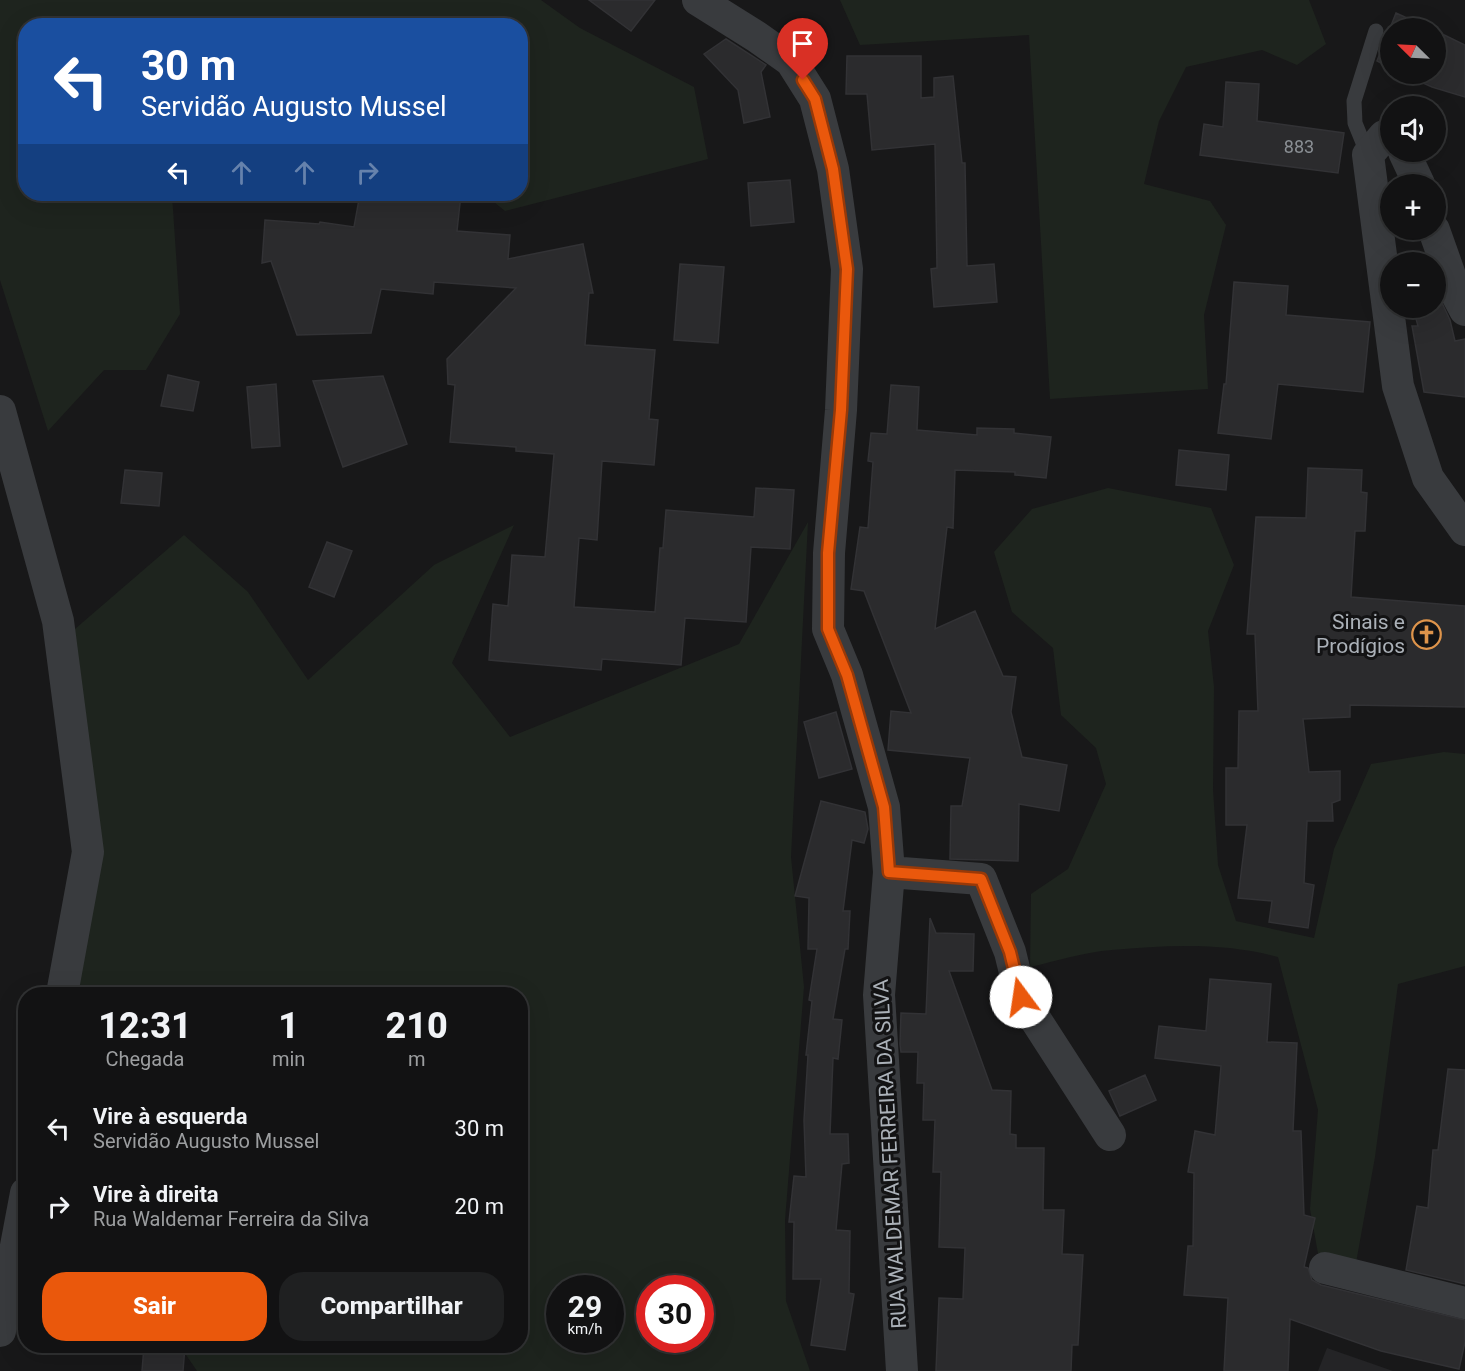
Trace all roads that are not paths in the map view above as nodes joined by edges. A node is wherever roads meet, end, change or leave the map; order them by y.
1 (698, 0) edge
2 (1376, 31) dead end
3 (1379, 148) edge
4 (1438, 240) edge
5 (1465, 310) edge
6 (0, 411) edge
7 (1465, 530) edge
8 (889, 872) junction
9 (63, 987) edge
10 (1110, 1135) dead end
11 (18, 1235) edge
12 (1325, 1268) dead end
13 (1465, 1303) edge
14 (0, 1331) edge
15 (902, 1371) edge

1 - 8 street, RUA WALDEMAR FERREIRA DA SILVA
2 - 3 lane
3 - 7 street
4 - 5 street
6 - 9 street
8 - 10 street
8 - 15 street, RUA WALDEMAR FERREIRA DA SILVA
11 - 14 street
12 - 13 street

